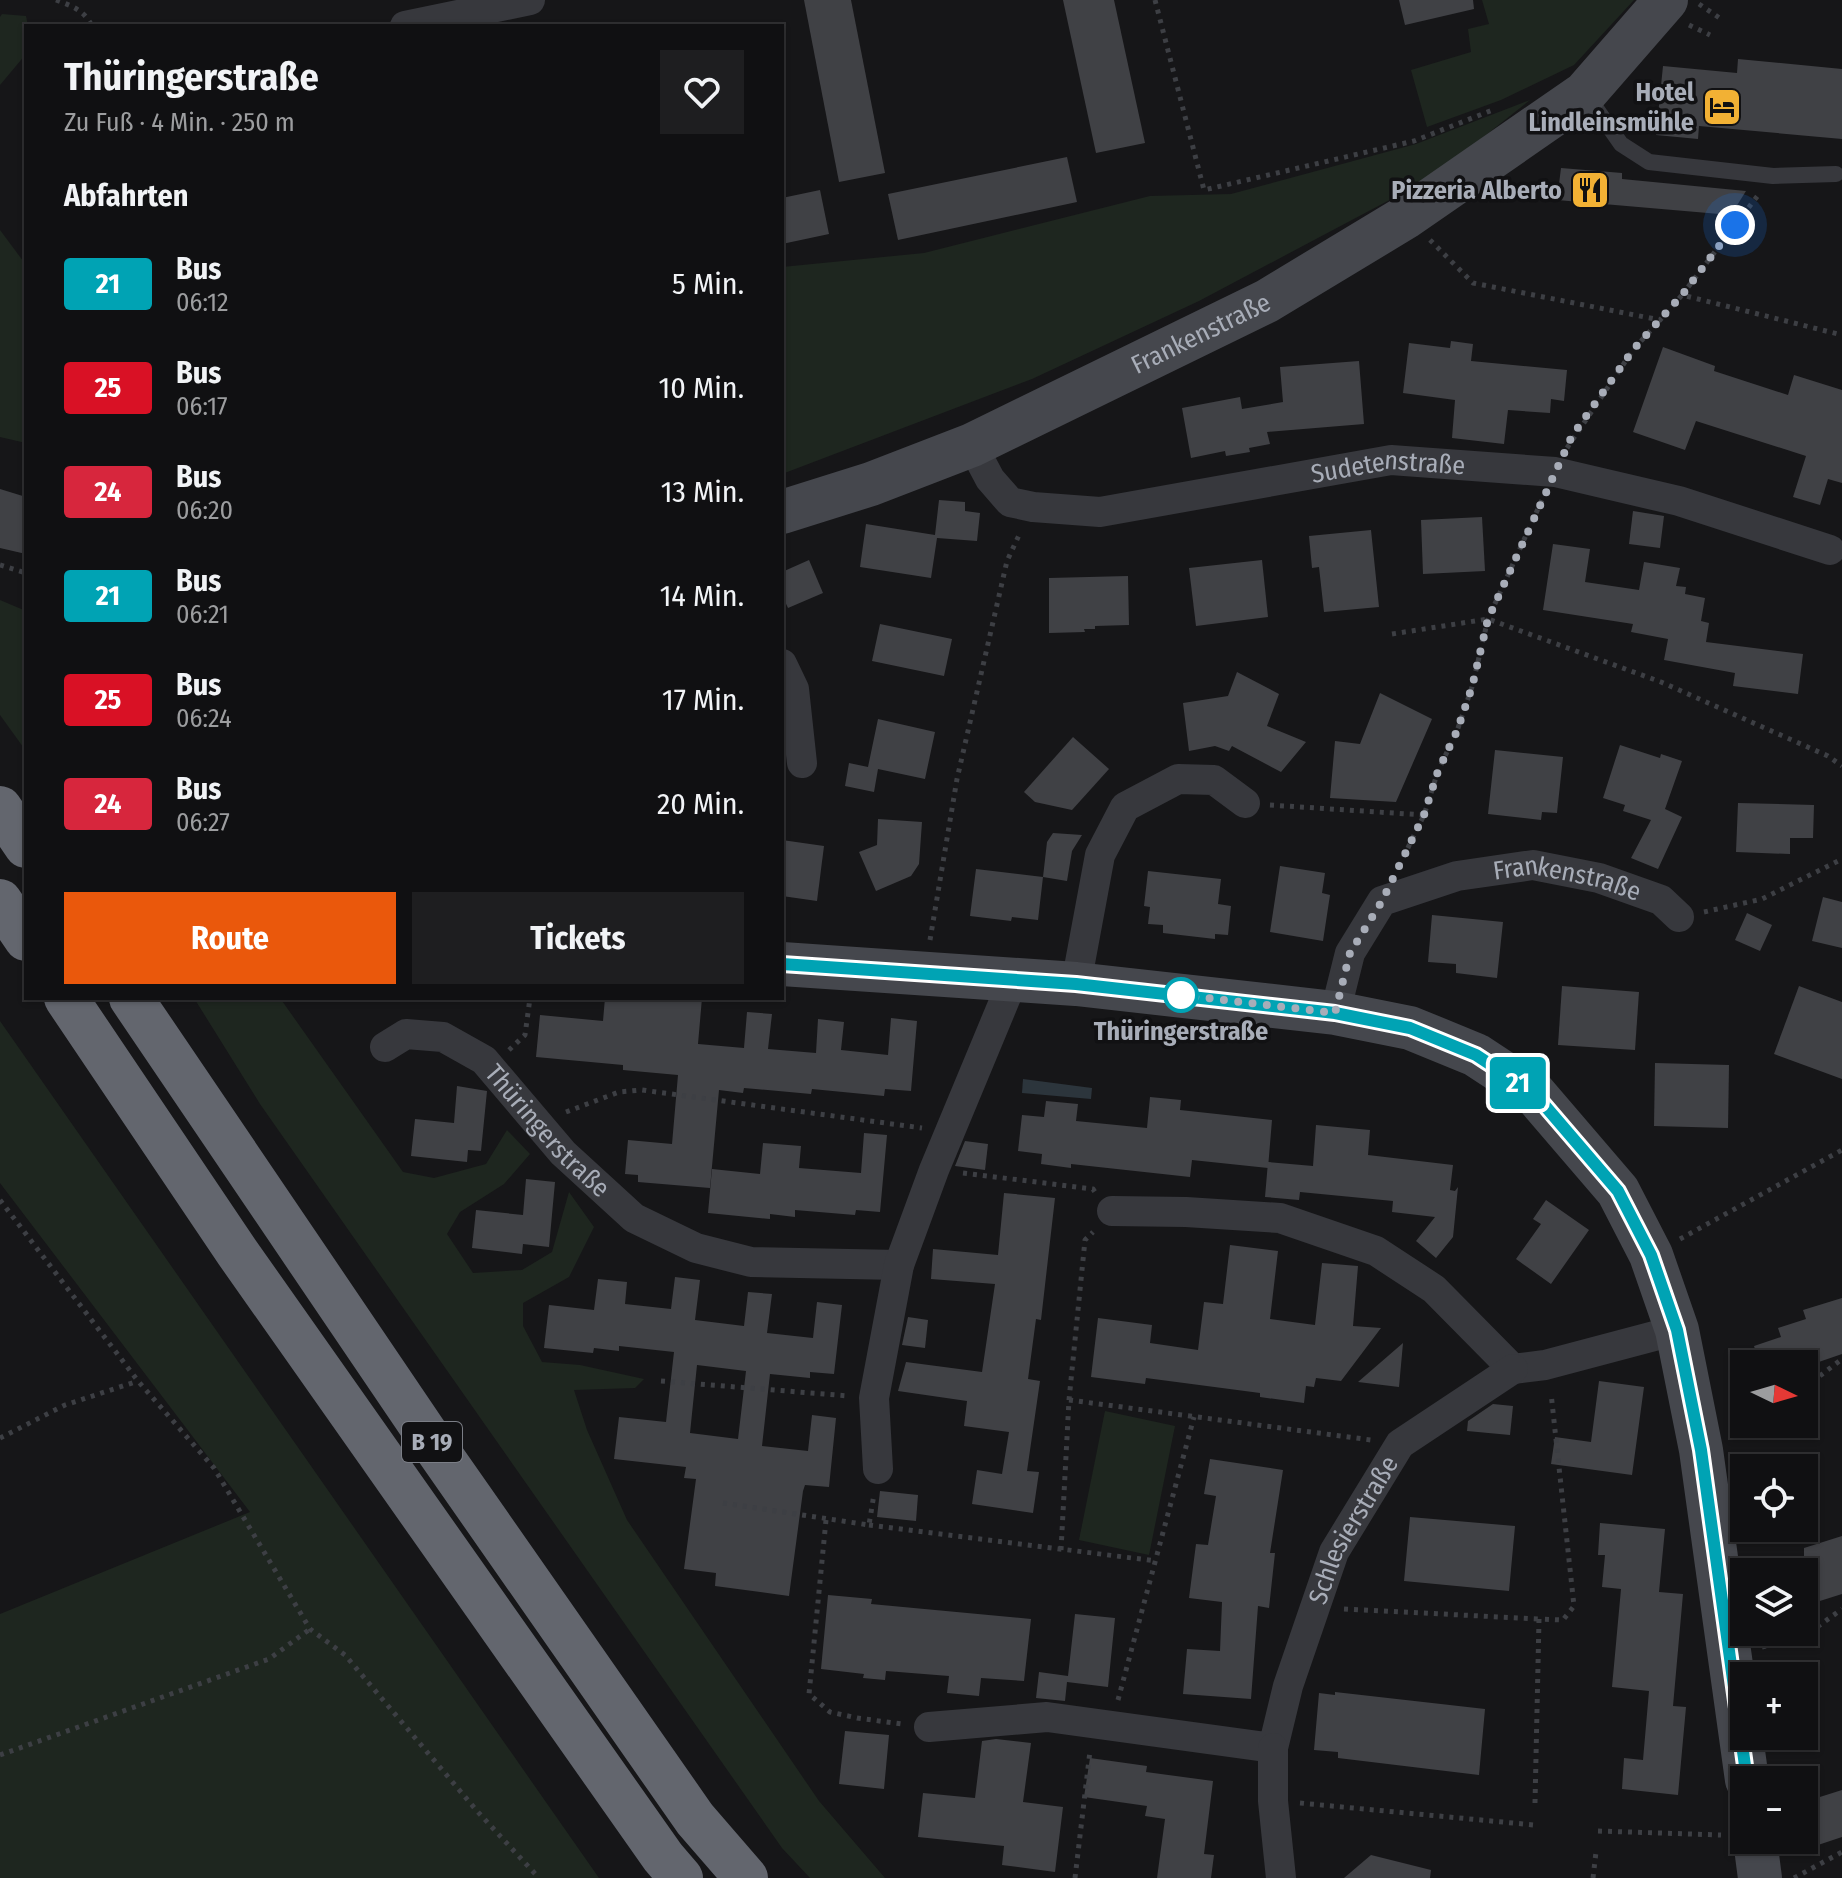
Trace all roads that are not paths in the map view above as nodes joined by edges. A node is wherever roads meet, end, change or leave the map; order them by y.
1 (530, 0) edge
2 (1666, 0) edge
3 (415, 24) edge
4 (1585, 93) junction
5 (1836, 174) dead end
6 (972, 445) junction
7 (784, 511) edge
8 (1830, 550) dead end
9 (784, 668) edge
10 (802, 763) dead end
11 (1245, 803) road end
12 (0, 808) edge
13 (24, 843) edge
14 (0, 901) edge
15 (1679, 917) road end
16 (24, 936) edge
17 (784, 964) edge
18 (1013, 980) junction
19 (1076, 984) junction
20 (67, 1000) edge
21 (132, 1000) edge
22 (1335, 1013) junction
23 (385, 1047) dead end
24 (1112, 1211) road end
25 (899, 1265) junction
26 (1677, 1330) junction
27 (1513, 1369) junction
28 (878, 1469) road end
29 (929, 1727) road end
30 (1273, 1748) junction
31 (1745, 1766) edge
32 (1750, 1854) edge
33 (681, 1878) edge
34 (746, 1878) edge
35 (1281, 1878) edge
36 (1760, 1878) edge

1 - 3 street
2 - 4 street, Frankenstraße
4 - 5 lane
4 - 6 street, Frankenstraße
6 - 7 street, Frankenstraße
6 - 8 street, Sudetenstraße
9 - 10 street
11 - 19 street
12 - 13 highway
14 - 16 highway
15 - 22 street, Frankenstraße
17 - 18 street
18 - 19 street
18 - 25 street
19 - 22 street
20 - 33 highway, B 19
21 - 34 highway, B 19
22 - 26 street
23 - 25 street, Thüringerstraße
24 - 27 street
25 - 28 street
26 - 27 street, Schlesierstraße
26 - 31 street
27 - 30 street, Schlesierstraße
29 - 30 street
30 - 35 street, Schlesierstraße
32 - 36 street

